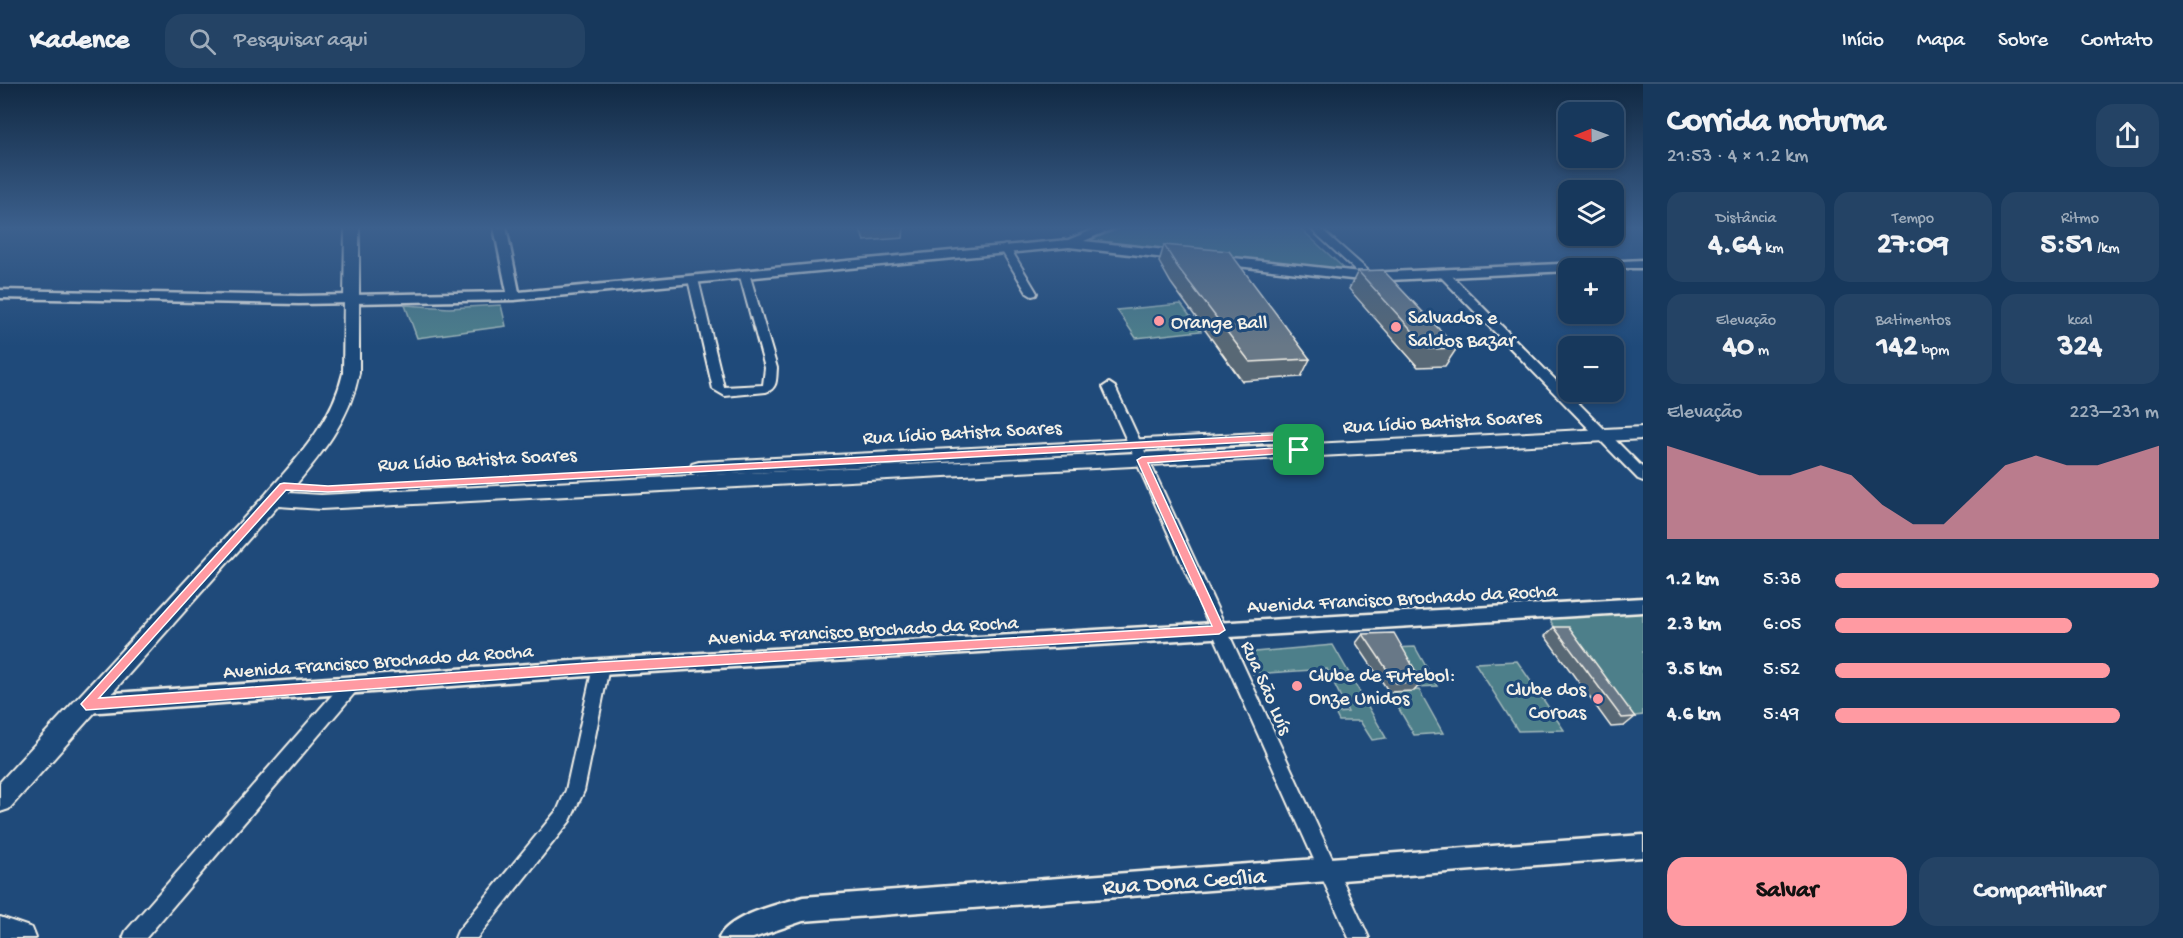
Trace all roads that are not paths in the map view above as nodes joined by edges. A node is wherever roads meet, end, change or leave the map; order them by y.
1 (352, 267) edge
2 (508, 267) edge
3 (808, 267) edge
4 (1016, 267) edge
5 (1279, 267) edge
6 (1358, 267) edge
7 (1586, 267) edge
8 (744, 273) junction
9 (1444, 274) junction
10 (1369, 277) junction
11 (693, 279) junction
12 (1032, 293) dead end
13 (0, 294) edge
14 (514, 296) junction
15 (352, 299) junction
16 (1109, 387) dead end
17 (1643, 421) edge
18 (1597, 429) junction
19 (1643, 433) edge
20 (1138, 452) junction
21 (1643, 476) edge
22 (278, 493) junction
23 (1643, 604) edge
24 (1219, 630) junction
25 (601, 667) junction
26 (352, 684) junction
27 (86, 704) junction
28 (0, 800) edge
29 (1643, 846) edge
30 (1328, 870) junction
31 (0, 931) edge
32 (22, 938) edge
33 (133, 938) edge
34 (465, 938) edge
35 (731, 938) edge
36 (1359, 938) edge

1 - 15 main road
2 - 14 street
3 - 8 street
4 - 12 street
5 - 10 street
6 - 10 street
7 - 9 street
8 - 11 street
8 - 11 street
9 - 10 street
9 - 18 street
11 - 14 street
13 - 15 street
14 - 15 street
15 - 22 main road
16 - 20 street, Rua São Luís
17 - 18 main road, Rua Lídio Batista Soares
18 - 19 main road, Rua Lídio Batista Soares
18 - 20 main road, Rua Lídio Batista Soares
18 - 21 street
20 - 22 main road, Rua Lídio Batista Soares
20 - 24 street, Rua São Luís
22 - 27 main road
23 - 24 street, Avenida Francisco Brochado da Rocha
24 - 25 street, Avenida Francisco Brochado da Rocha
24 - 30 street, Rua São Luís
25 - 26 street, Avenida Francisco Brochado da Rocha
25 - 34 street
26 - 27 street, Avenida Francisco Brochado da Rocha
26 - 33 street
27 - 28 main road
29 - 30 street, Rua Dona Cecília
30 - 35 street, Rua Dona Cecília
30 - 36 street, Rua São Luís
31 - 32 main road

